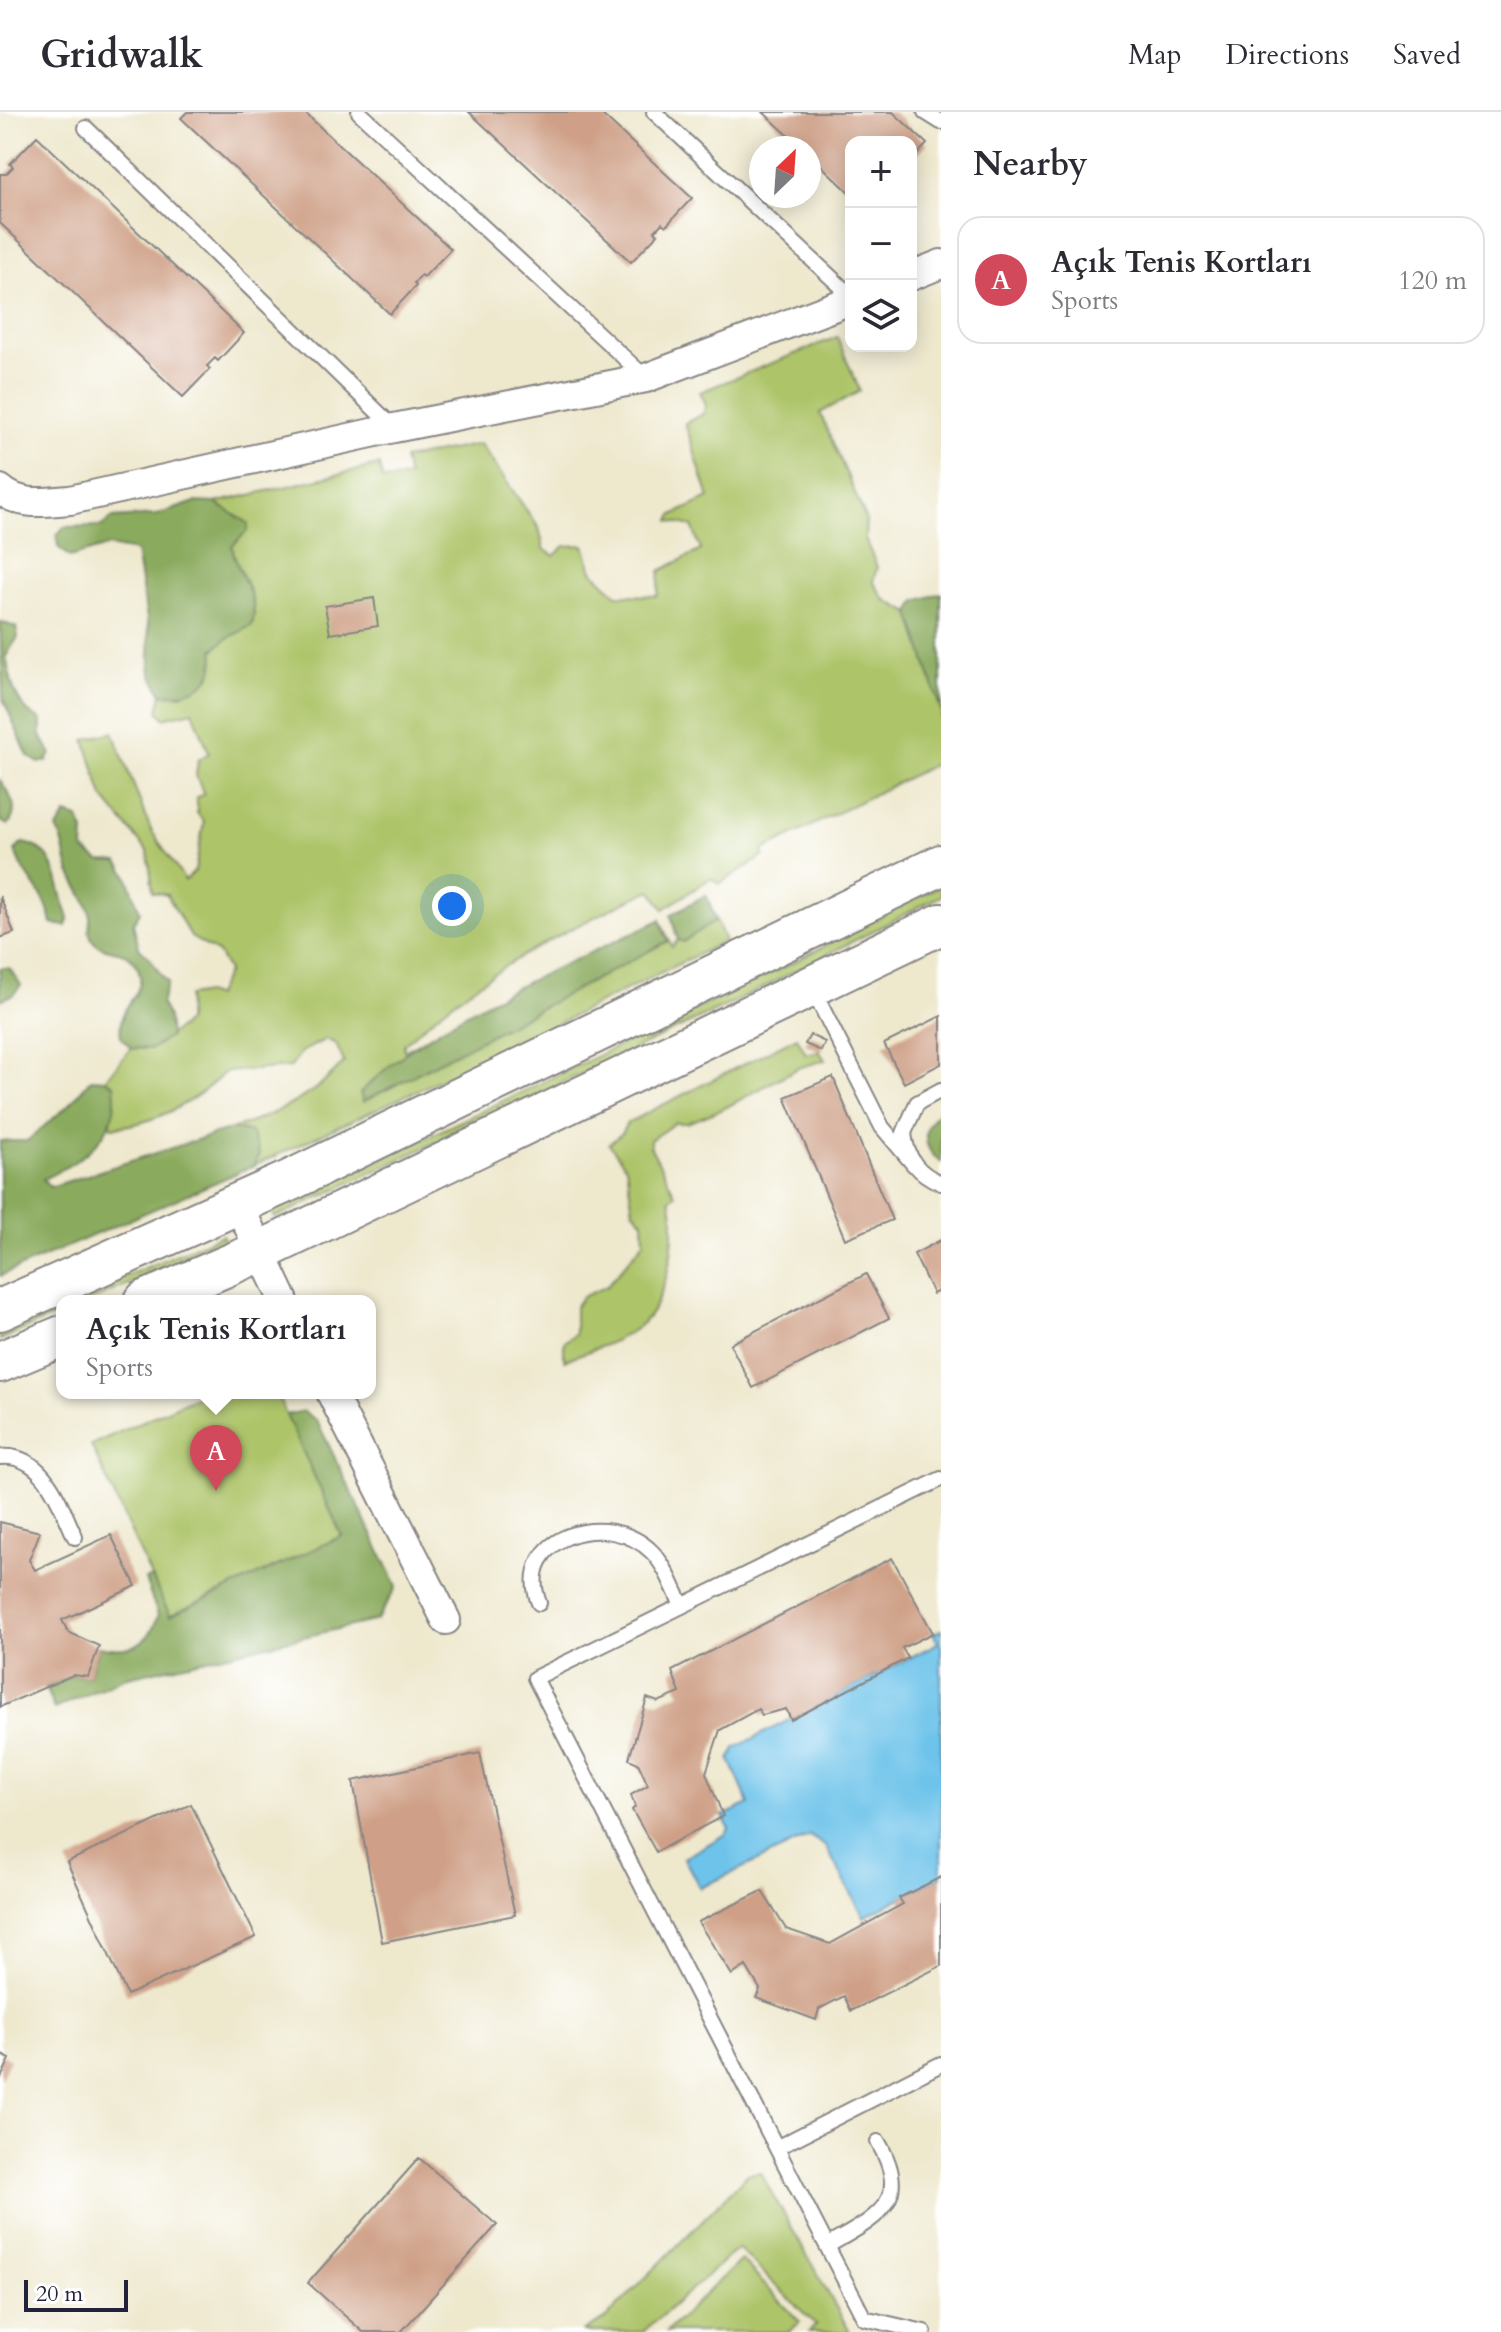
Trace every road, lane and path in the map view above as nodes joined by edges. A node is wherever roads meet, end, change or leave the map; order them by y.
1 (359, 112) edge
2 (654, 112) edge
3 (925, 112) edge
4 (941, 122) edge
5 (86, 128) dead end
6 (941, 264) edge
7 (917, 274) edge
8 (845, 292) edge
9 (845, 300) edge
10 (646, 378) junction
11 (394, 428) junction
12 (0, 489) edge
13 (941, 865) edge
14 (941, 924) edge
15 (812, 987) junction
16 (941, 1090) edge
17 (908, 1117) junction
18 (882, 1127) junction
19 (914, 1165) junction
20 (941, 1183) edge
21 (238, 1204) junction
22 (259, 1252) junction
23 (159, 1295) edge
24 (281, 1295) edge
25 (0, 1310) edge
26 (56, 1339) edge
27 (0, 1362) edge
28 (334, 1399) edge
29 (0, 1457) edge
30 (941, 1479) edge
31 (75, 1537) dead end
32 (539, 1603) dead end
33 (682, 1605) junction
34 (446, 1620) dead end
35 (941, 2064) edge
36 (878, 2142) dead end
37 (778, 2147) junction
38 (827, 2246) junction
39 (924, 2332) edge

1 - 10 lane
2 - 8 lane
3 - 4 lane
5 - 11 lane
6 - 7 street
9 - 10 street
10 - 11 street
11 - 12 street
13 - 21 street
14 - 15 street
15 - 18 lane
15 - 22 street
16 - 17 lane
17 - 18 lane
17 - 19 lane
18 - 19 lane
19 - 20 lane
21 - 22 street
21 - 25 street
22 - 23 street
22 - 24 street
26 - 27 street
28 - 34 street
29 - 31 lane
30 - 33 lane
32 - 33 lane
33 - 37 lane
35 - 37 lane
36 - 38 lane
37 - 38 lane
38 - 39 lane

